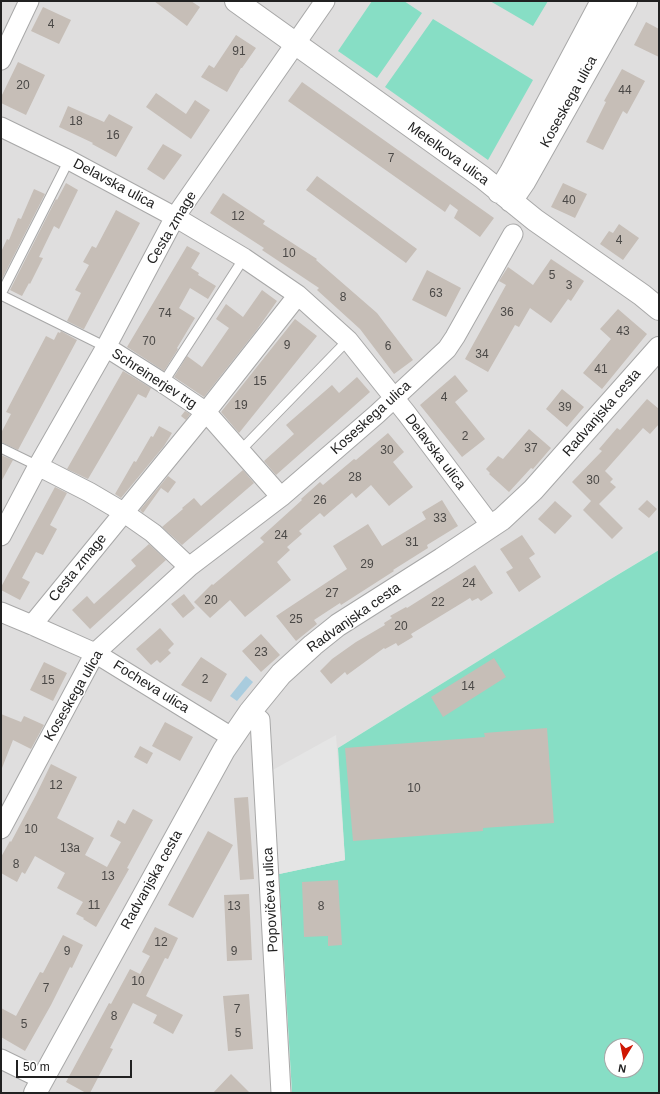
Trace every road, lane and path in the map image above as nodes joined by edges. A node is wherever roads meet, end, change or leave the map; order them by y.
1 (29, 1) edge
2 (236, 1) edge
3 (325, 1) edge
4 (602, 1) edge
5 (626, 1) edge
6 (295, 44) junction
7 (1, 60) edge
8 (1, 127) edge
9 (69, 160) junction
10 (505, 197) junction
11 (175, 217) junction
12 (513, 234) dead end
13 (244, 258) junction
14 (1, 294) edge
15 (298, 295) junction
16 (659, 309) edge
17 (348, 340) junction
18 (106, 347) junction
19 (659, 348) edge
20 (163, 383) junction
21 (393, 398) junction
22 (206, 412) junction
23 (1, 448) edge
24 (241, 450) junction
25 (38, 466) junction
26 (281, 497) junction
27 (124, 512) junction
28 (492, 526) junction
29 (1, 536) edge
30 (190, 567) junction
31 (1, 612) edge
32 (32, 624) junction
33 (95, 653) junction
34 (250, 712) junction
35 (233, 738) junction
36 (1, 829) edge
37 (1, 1059) edge
38 (38, 1086) edge
39 (281, 1093) edge

1 - 7 street
2 - 6 street, Metelkova ulica
3 - 6 street, Cesta zmage
4 - 10 street, Koseskega ulica
5 - 10 street, Koseskega ulica
6 - 10 street, Metelkova ulica
6 - 11 street, Cesta zmage
8 - 9 street, Delavska ulica
9 - 11 street, Delavska ulica
9 - 14 lane, Schreinerjev trg
10 - 16 street, Metelkova ulica
11 - 13 street, Delavska ulica
11 - 18 street, Cesta zmage
12 - 21 street, Koseskega ulica
13 - 15 street, Delavska ulica
13 - 20 lane
14 - 18 lane, Schreinerjev trg
15 - 17 street, Delavska ulica
15 - 22 street
17 - 21 street, Delavska ulica
17 - 24 lane
18 - 20 street, Schreinerjev trg
18 - 25 street, Cesta zmage
19 - 28 street, Radvanjska cesta
20 - 22 street, Schreinerjev trg
21 - 26 street, Koseskega ulica
21 - 28 street, Delavska ulica
22 - 24 street, Schreinerjev trg
22 - 27 street, Cesta zmage
23 - 25 lane
24 - 26 street, Schreinerjev trg
25 - 27 street
25 - 29 street, Cesta zmage
26 - 30 street, Koseskega ulica
27 - 30 street
27 - 32 street, Cesta zmage
28 - 34 street, Radvanjska cesta
30 - 33 street, Koseskega ulica
31 - 32 street, Focheva ulica
32 - 33 street, Focheva ulica
33 - 35 street, Focheva ulica
33 - 36 street, Koseskega ulica
34 - 35 street, Radvanjska cesta
34 - 39 street, Popovičeva ulica
35 - 38 street, Radvanjska cesta
37 - 38 street

